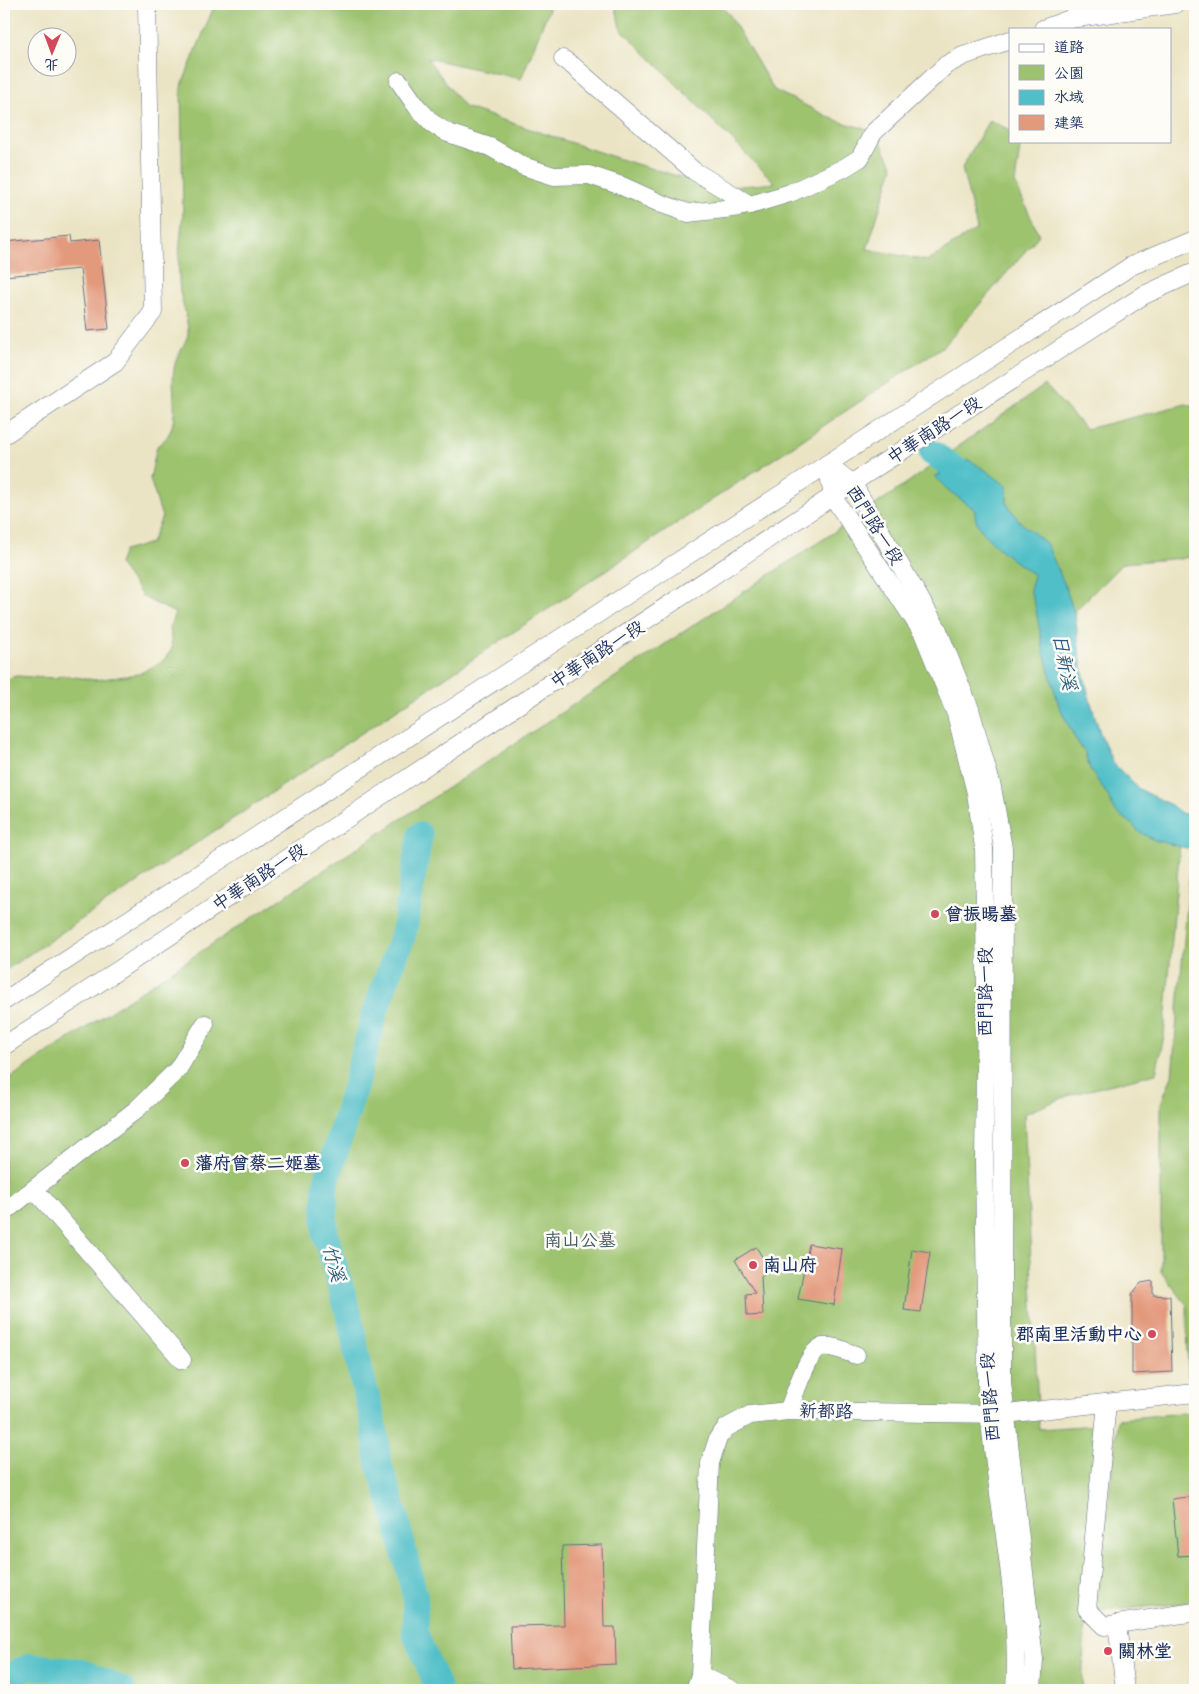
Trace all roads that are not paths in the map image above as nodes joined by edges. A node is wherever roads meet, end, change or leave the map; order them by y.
1 (147, 4) edge
2 (1175, 4) edge
3 (1046, 28) edge
4 (1009, 40) edge
5 (562, 59) dead end
6 (399, 81) dead end
7 (750, 204) junction
8 (1195, 239) edge
9 (1195, 272) edge
10 (4, 435) edge
11 (826, 464) junction
12 (853, 484) junction
13 (833, 497) junction
14 (4, 1001) edge
15 (205, 1024) dead end
16 (4, 1046) edge
17 (34, 1189) junction
18 (4, 1212) edge
19 (856, 1355) dead end
20 (182, 1360) dead end
21 (1195, 1393) edge
22 (1107, 1403) junction
23 (788, 1410) junction
24 (997, 1414) junction
25 (1195, 1612) edge
26 (1110, 1625) junction
27 (698, 1683) edge
28 (732, 1690) edge
29 (1015, 1690) edge
30 (1032, 1690) edge
31 (1125, 1690) edge

1 - 10 street
2 - 3 street
4 - 7 street
5 - 7 street
6 - 7 street
8 - 11 street, 中華南路一段
9 - 12 street, 中華南路一段
11 - 12 street, 西門路一段
11 - 13 street, 西門路一段
11 - 14 street, 中華南路一段
12 - 13 street, 中華南路一段
12 - 24 street, 西門路一段
13 - 16 street, 中華南路一段
13 - 24 street, 西門路一段
15 - 17 street
17 - 18 street
17 - 20 street
19 - 23 street
21 - 22 street, 新都路
22 - 24 street, 新都路
22 - 26 street
23 - 24 street, 新都路
23 - 27 street, 新都路
24 - 29 street, 西門路一段
24 - 30 street, 西門路一段
25 - 26 street
26 - 31 street
27 - 28 street

